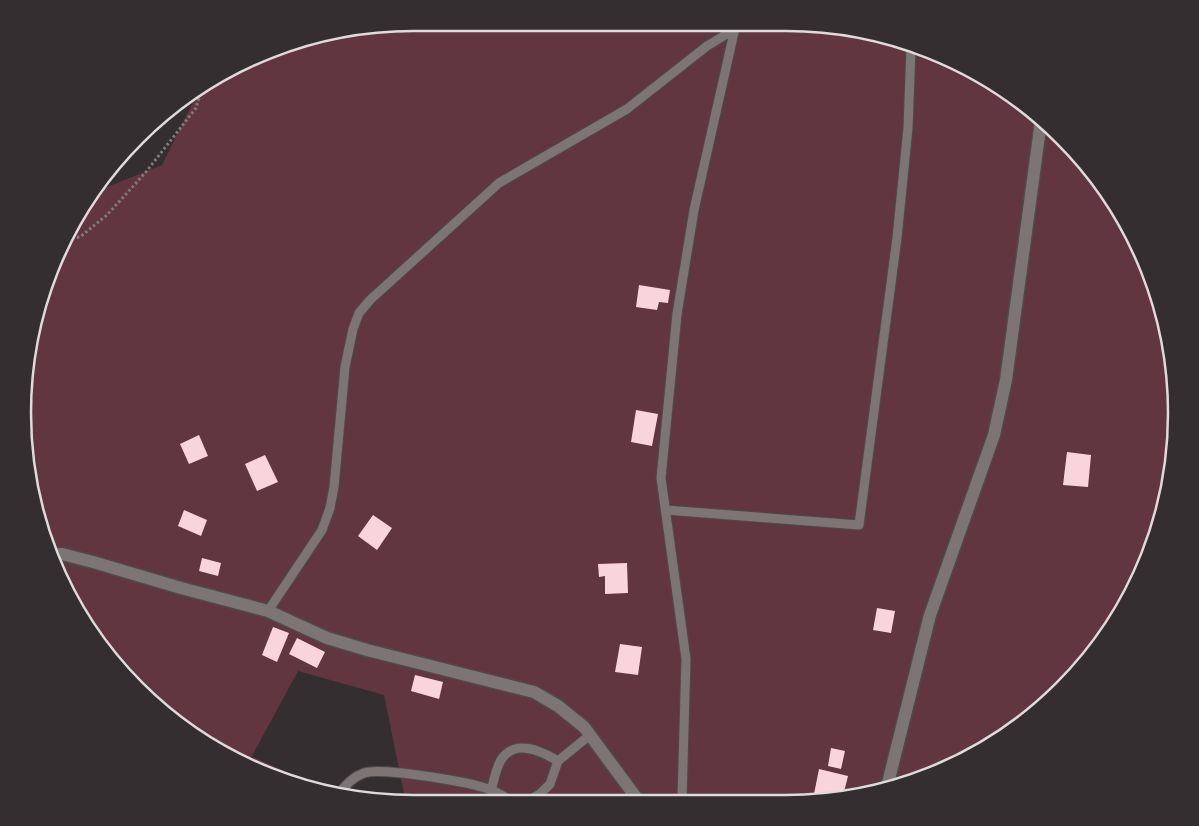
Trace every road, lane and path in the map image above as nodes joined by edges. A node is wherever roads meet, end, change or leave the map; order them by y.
1 (732, 31) edge
2 (735, 31) edge
3 (911, 53) edge
4 (199, 97) edge
5 (1040, 128) edge
6 (74, 237) edge
7 (666, 510) junction
8 (58, 554) edge
9 (268, 611) junction
10 (590, 735) junction
11 (558, 760) junction
12 (889, 781) edge
13 (344, 788) edge
14 (491, 790) junction
15 (501, 795) edge
16 (538, 795) edge
17 (634, 795) edge
18 (682, 795) edge

1 - 9 lane
2 - 7 lane
3 - 7 lane
4 - 6 path
5 - 12 street
7 - 18 lane
8 - 9 street
9 - 10 street
10 - 11 lane
10 - 17 street
11 - 14 lane
11 - 16 lane
13 - 14 lane
14 - 15 lane

